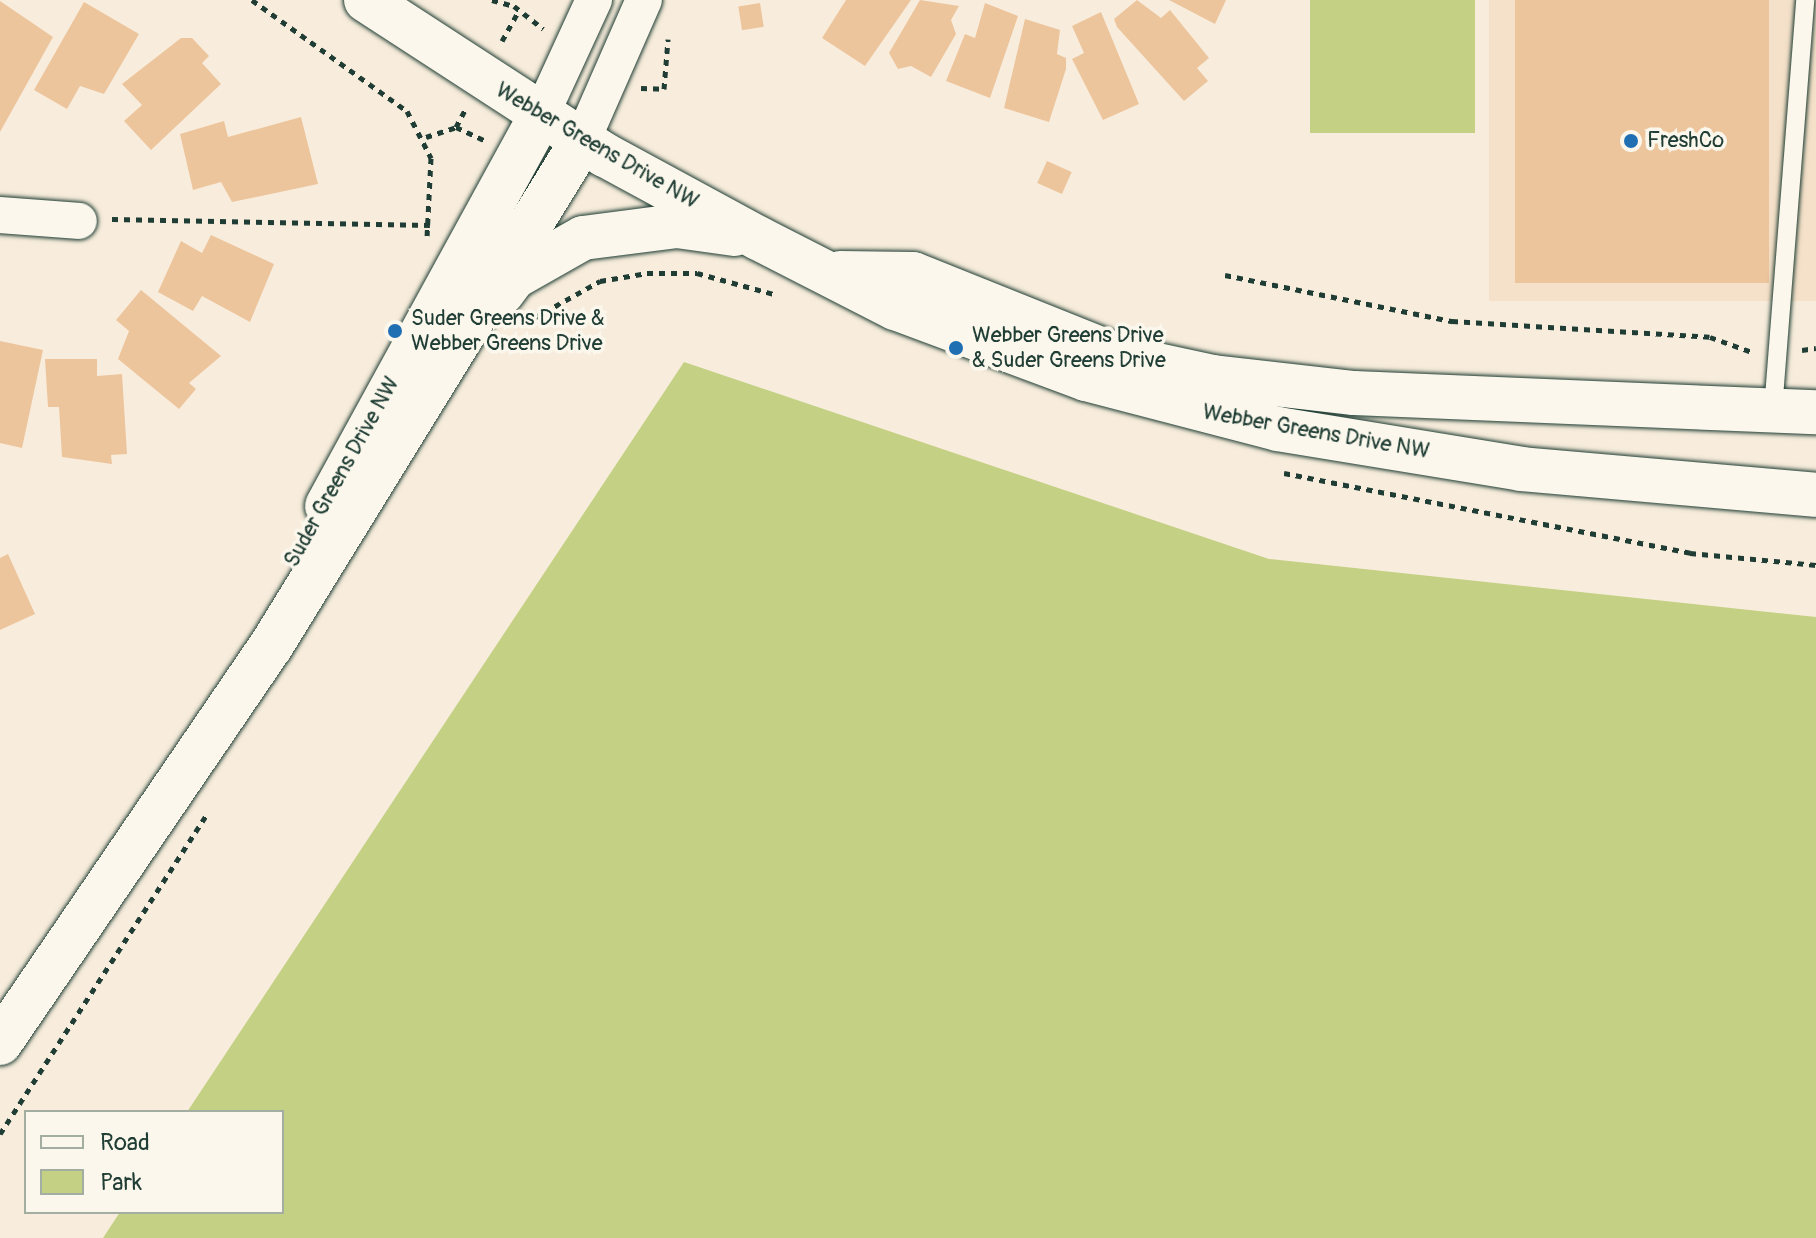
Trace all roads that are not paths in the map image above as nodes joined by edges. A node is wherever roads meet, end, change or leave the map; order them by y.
1 (366, 0) edge
2 (594, 0) edge
3 (644, 0) edge
4 (1805, 0) edge
5 (541, 115) junction
6 (582, 141) junction
7 (0, 215) edge
8 (79, 221) road end
9 (758, 238) junction
10 (840, 273) junction
11 (443, 372) junction
12 (1773, 410) junction
13 (1816, 412) edge
14 (1816, 495) edge
15 (170, 789) junction
16 (0, 1043) edge

1 - 5 main road, Webber Greens Drive NW
2 - 5 street
3 - 6 street
4 - 12 lane
5 - 6 main road, Webber Greens Drive NW
5 - 15 main road, Suder Greens Drive NW
6 - 9 main road, Webber Greens Drive NW
6 - 11 main road, Suder Greens Drive NW
7 - 8 street
9 - 10 main road, Webber Greens Drive NW
9 - 11 main road
10 - 12 main road, Webber Greens Drive NW
10 - 14 main road, Webber Greens Drive NW
11 - 15 main road, Suder Greens Drive NW
12 - 13 main road, Webber Greens Drive NW
15 - 16 main road, Suder Greens Drive NW

